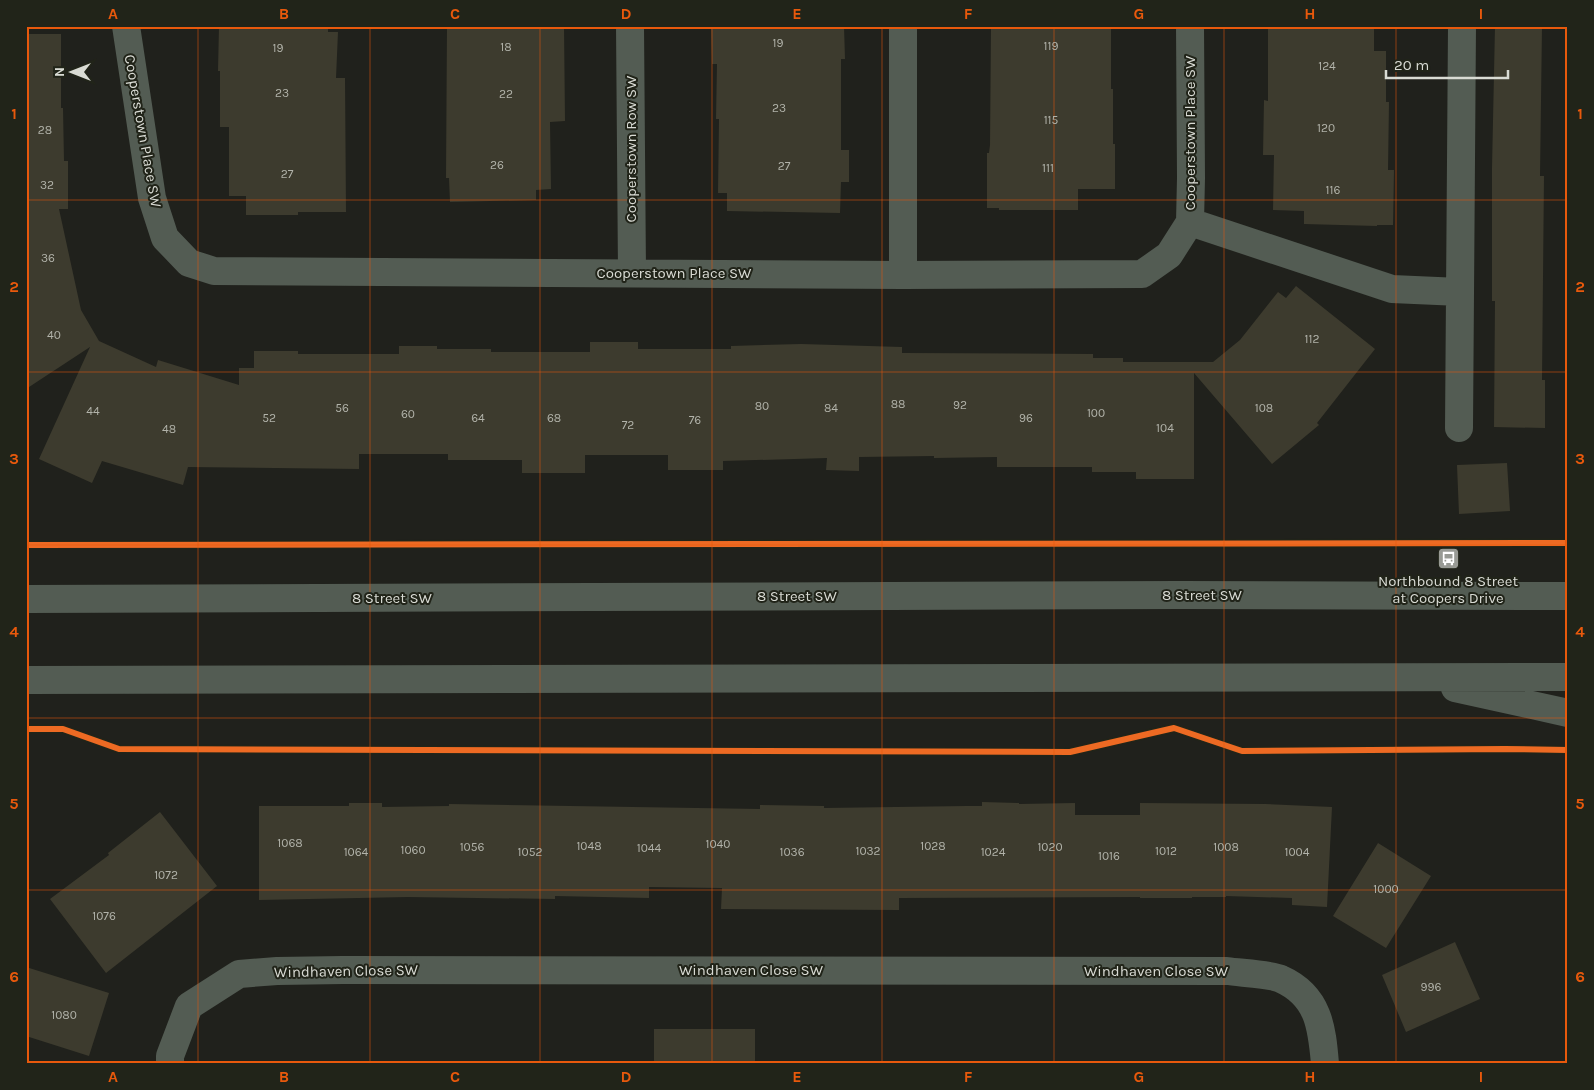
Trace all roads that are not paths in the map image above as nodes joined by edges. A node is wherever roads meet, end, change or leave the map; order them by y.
1 (126, 26) edge
2 (630, 26) edge
3 (903, 26) edge
4 (1190, 26) edge
5 (1462, 26) edge
6 (1190, 222) junction
7 (632, 272) junction
8 (903, 275) junction
9 (1460, 292) junction
10 (1459, 428) dead end
11 (1568, 596) edge
12 (26, 599) edge
13 (1400, 676) junction
14 (1568, 677) edge
15 (26, 680) edge
16 (1568, 713) edge
17 (170, 1064) edge
18 (1325, 1064) edge

1 - 7 main road, Cooperstown Place SW
2 - 7 main road, Cooperstown Row SW
3 - 8 main road
4 - 6 main road, Cooperstown Place SW
5 - 9 main road
6 - 8 main road, Cooperstown Place SW
6 - 9 main road
7 - 8 main road, Cooperstown Place SW
9 - 10 main road
11 - 12 main road, 8 Street SW
13 - 14 main road
13 - 15 main road
13 - 16 main road
17 - 18 main road, Windhaven Close SW

